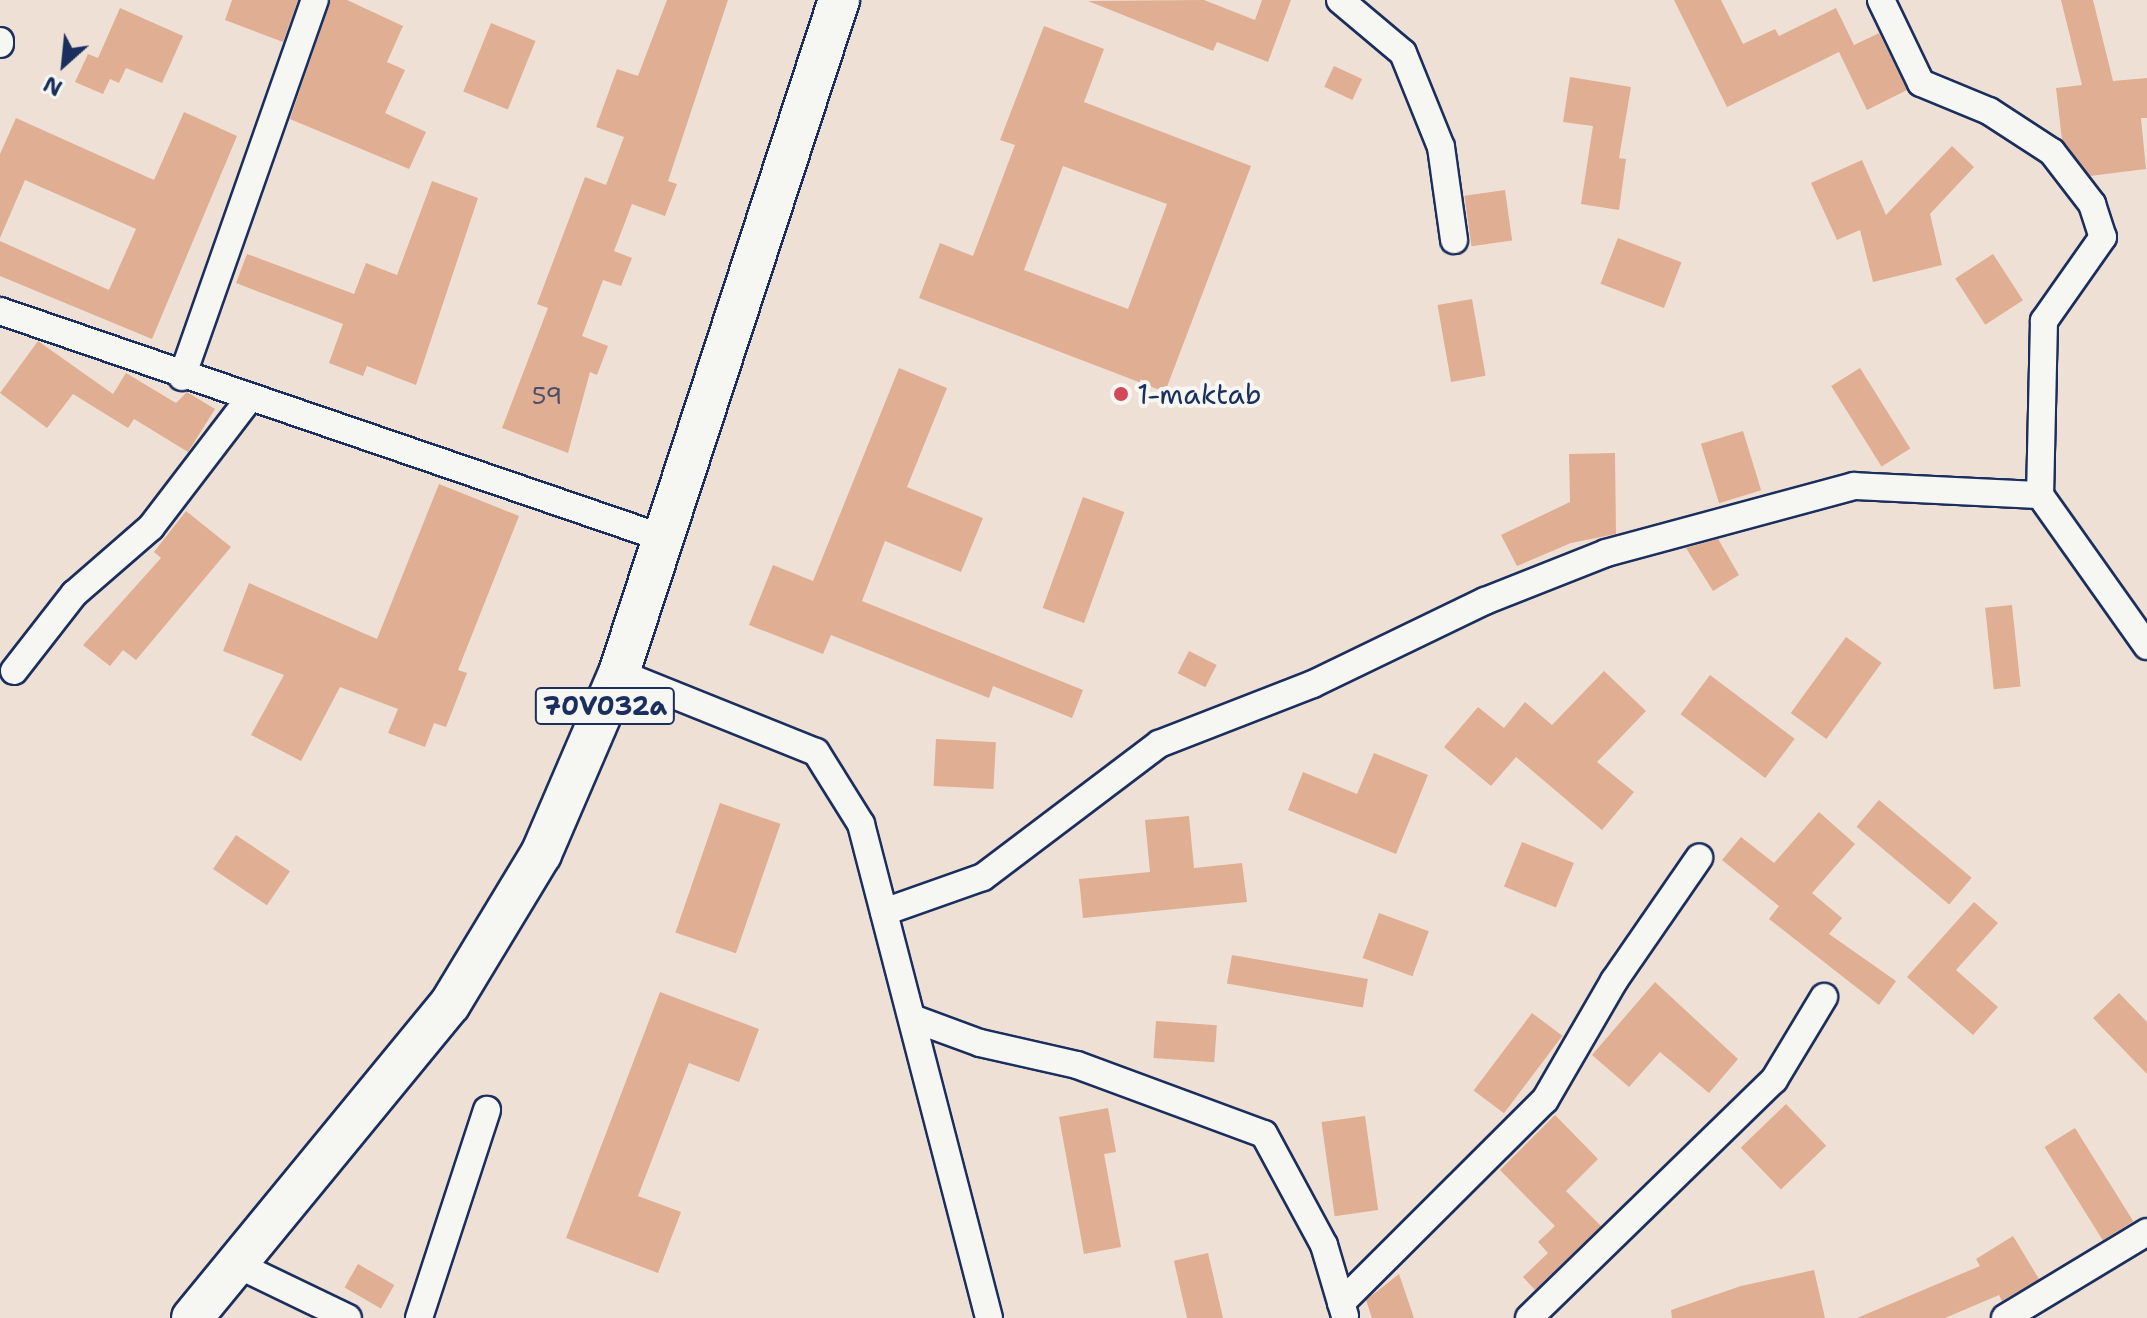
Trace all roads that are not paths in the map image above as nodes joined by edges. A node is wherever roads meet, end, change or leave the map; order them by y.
1 (315, 0) edge
2 (839, 0) edge
3 (1340, 0) edge
4 (1881, 0) edge
5 (1454, 240) dead end
6 (0, 311) edge
7 (182, 377) junction
8 (249, 399) junction
9 (2040, 495) junction
10 (663, 538) junction
11 (2147, 646) edge
12 (14, 671) dead end
13 (619, 673) junction
14 (1699, 858) dead end
15 (884, 912) junction
16 (1824, 997) dead end
17 (912, 1018) junction
18 (487, 1110) dead end
19 (2147, 1232) edge
20 (236, 1264) junction
21 (1343, 1310) edge
22 (192, 1318) edge
23 (348, 1318) edge
24 (419, 1318) edge
25 (989, 1318) edge
26 (1529, 1318) edge
27 (2005, 1318) edge

1 - 7 street
2 - 10 main road, 70V032a
3 - 5 street
4 - 9 street
6 - 7 street
7 - 8 street
8 - 10 street
8 - 12 street
9 - 11 street
9 - 15 street
10 - 13 main road, 70V032a
13 - 15 street
13 - 20 main road, 70V032a
14 - 21 street
15 - 17 street
16 - 26 street
17 - 21 street
17 - 25 street
18 - 24 street
19 - 27 street
20 - 22 main road, 70V032a
20 - 23 street

